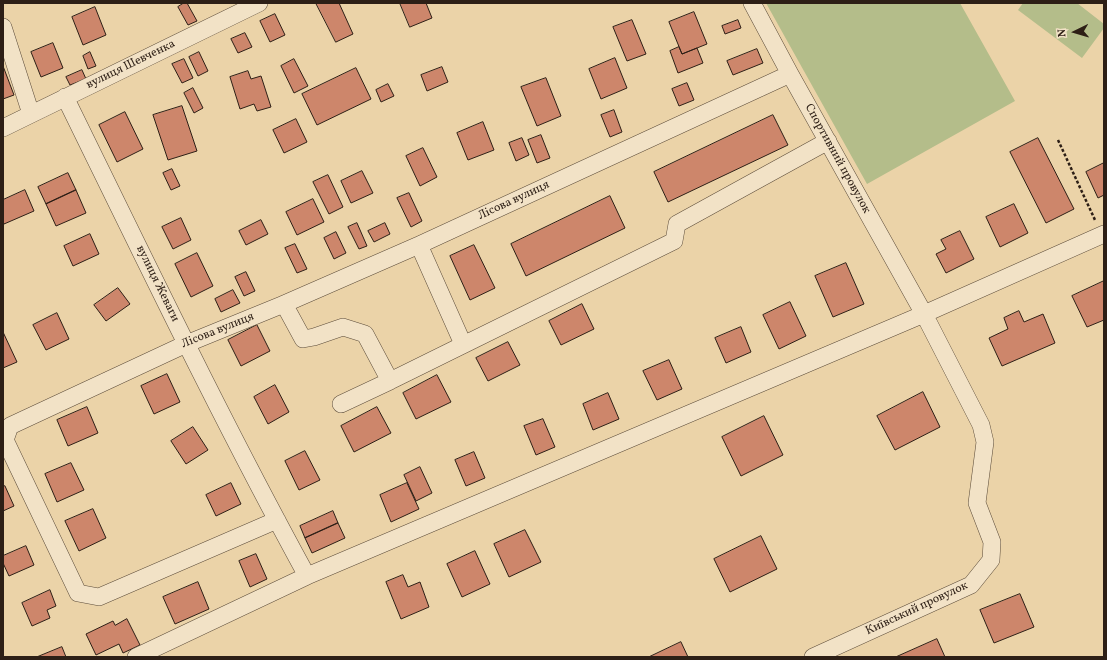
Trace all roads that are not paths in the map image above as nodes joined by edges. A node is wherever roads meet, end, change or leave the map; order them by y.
1 (258, 3) edge
2 (752, 3) edge
3 (3, 27) edge
4 (790, 74) junction
5 (65, 97) junction
6 (31, 114) junction
7 (3, 128) edge
8 (828, 142) junction
9 (1103, 234) edge
10 (419, 245) junction
11 (284, 304) junction
12 (924, 314) junction
13 (186, 344) junction
14 (464, 344) junction
15 (390, 381) junction
16 (341, 404) dead end
17 (277, 520) junction
18 (308, 576) junction
19 (136, 657) edge
20 (813, 657) edge

1 - 5 street, вулиця Шевченка
2 - 4 street, Спортивний провулок
3 - 6 street
4 - 8 street, Спортивний провулок
4 - 10 street, Лісова вулиця
5 - 6 street, вулиця Шевченка
5 - 13 street, вулиця Жеваги
6 - 7 street, вулиця Шевченка
8 - 12 street, Спортивний провулок
8 - 14 street
9 - 12 street
10 - 11 street, Лісова вулиця
10 - 14 street
11 - 13 street, Лісова вулиця
11 - 15 street
12 - 18 street
12 - 20 street, Київський провулок
13 - 17 street, вулиця Жеваги
13 - 17 street, Лісова вулиця
14 - 15 street
15 - 16 street
17 - 18 street, вулиця Жеваги
18 - 19 street

